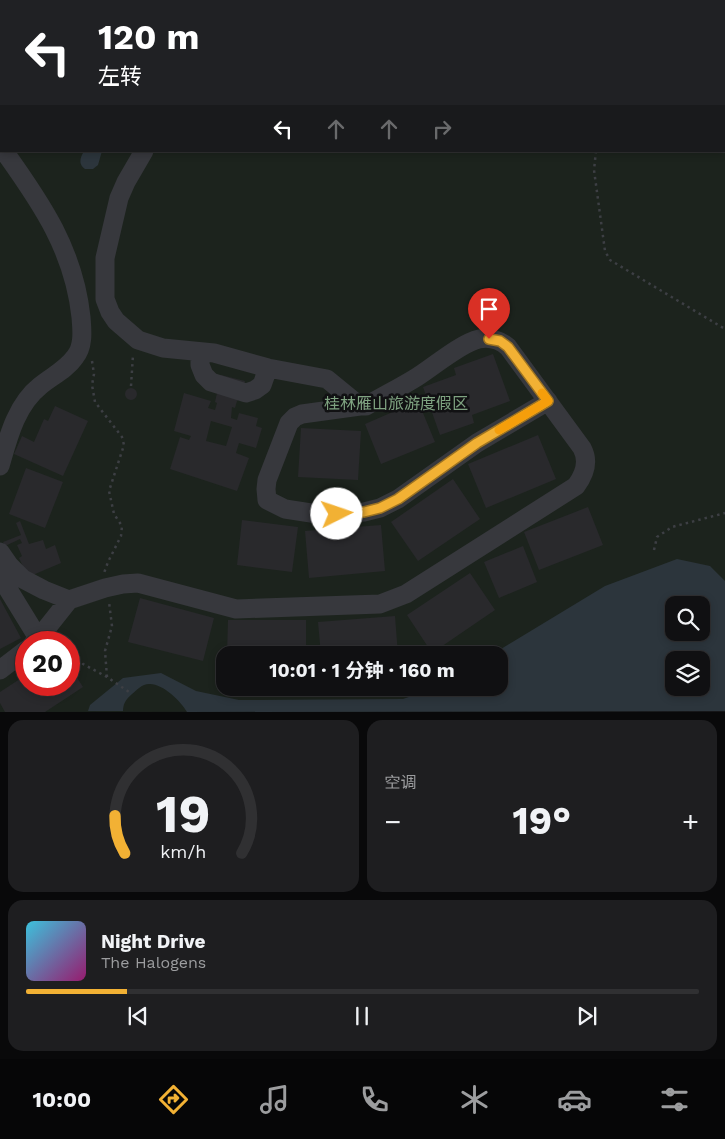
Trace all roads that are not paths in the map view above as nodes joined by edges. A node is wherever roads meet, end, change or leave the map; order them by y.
1 (5, 152) edge
2 (143, 152) edge
3 (105, 299) junction
4 (80, 305) junction
5 (200, 352) junction
6 (268, 368) junction
7 (548, 401) junction
8 (360, 406) junction
9 (0, 466) edge
10 (0, 552) edge
11 (1, 579) edge
12 (69, 600) junction
13 (27, 631) edge
14 (43, 631) edge
15 (15, 658) edge
16 (0, 670) edge

1 - 4 lane
2 - 3 lane
3 - 4 lane
3 - 5 lane
4 - 9 lane
5 - 6 lane
5 - 6 lane
6 - 8 lane
7 - 8 lane
7 - 8 lane
7 - 12 lane
10 - 12 lane
11 - 13 lane
12 - 14 lane
15 - 16 lane

